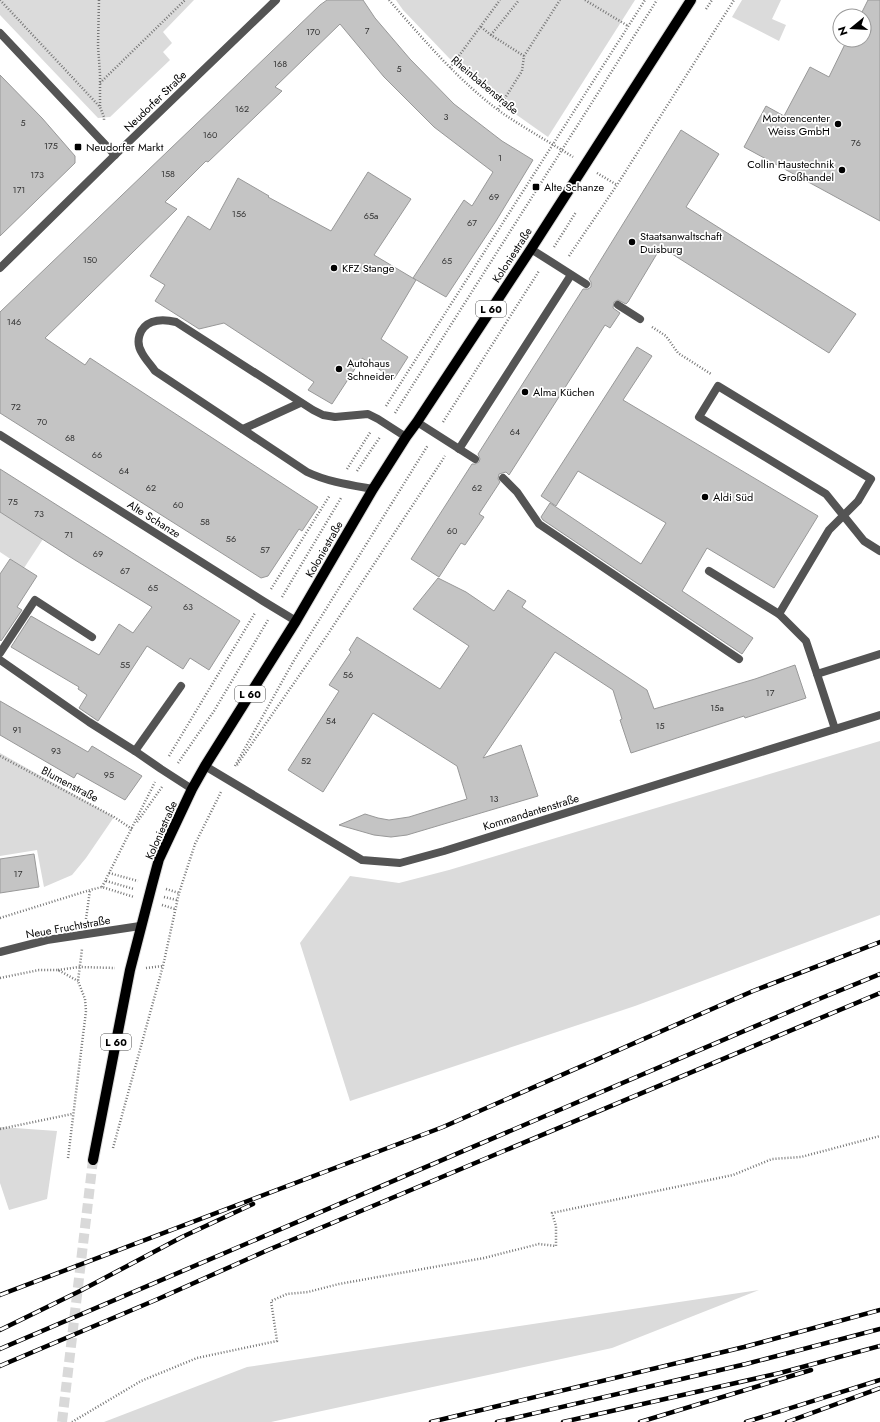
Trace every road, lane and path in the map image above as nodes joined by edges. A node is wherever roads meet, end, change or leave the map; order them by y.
1 (0, 0) edge
2 (99, 0) edge
3 (185, 0) edge
4 (276, 0) edge
5 (389, 0) edge
6 (500, 0) edge
7 (512, 0) edge
8 (560, 0) edge
9 (585, 0) edge
10 (644, 0) edge
11 (690, 0) edge
12 (712, 0) edge
13 (734, 0) edge
14 (518, 1) edge
15 (702, 14) dead end
16 (481, 27) junction
17 (0, 33) edge
18 (491, 35) junction
19 (524, 56) junction
20 (450, 68) junction
21 (100, 83) junction
22 (100, 107) junction
23 (498, 110) junction
24 (102, 142) junction
25 (115, 155) junction
26 (585, 164) junction
27 (600, 174) junction
28 (596, 181) dead end
29 (617, 185) junction
30 (579, 207) dead end
31 (531, 249) junction
32 (546, 259) junction
33 (0, 268) edge
34 (561, 268) junction
35 (571, 274) junction
36 (586, 284) dead end
37 (618, 305) dead end
38 (640, 319) joint
39 (718, 386) junction
40 (300, 403) junction
41 (417, 422) junction
42 (243, 429) junction
43 (436, 433) junction
44 (0, 435) edge
45 (406, 437) junction
46 (456, 447) junction
47 (475, 459) dead end
48 (503, 478) dead end
49 (373, 489) junction
50 (843, 515) junction
51 (880, 551) edge
52 (709, 571) dead end
53 (779, 614) junction
54 (296, 621) junction
55 (92, 637) dead end
56 (0, 653) edge
57 (880, 654) edge
58 (739, 659) dead end
59 (0, 660) edge
60 (817, 674) junction
61 (181, 686) dead end
62 (880, 715) edge
63 (835, 729) junction
64 (135, 751) junction
65 (0, 756) edge
66 (205, 766) junction
67 (228, 779) junction
68 (192, 789) junction
69 (102, 887) junction
70 (90, 890) junction
71 (148, 901) junction
72 (0, 918) edge
73 (140, 926) junction
74 (84, 934) junction
75 (0, 952) edge
76 (163, 966) junction
77 (79, 967) junction
78 (130, 968) junction
79 (58, 970) junction
80 (0, 978) edge
81 (78, 981) junction
82 (72, 1114) junction
83 (0, 1129) edge
84 (880, 1136) edge
85 (112, 1154) dead end
86 (68, 1158) dead end
87 (93, 1160) tunnel mouth
88 (72, 1422) edge

1 - 22 path
2 - 21 path
3 - 21 path
4 - 25 street, Neudorfer Straße
5 - 20 path, Rheinbabenstraße
6 - 16 path
7 - 14 path
8 - 19 path
9 - 10 path
11 - 26 main road, Koloniestraße / L 60
12 - 15 path
13 - 29 path
14 - 18 path
16 - 18 path
16 - 20 path
17 - 24 street
18 - 19 path
19 - 23 path
20 - 23 path, Rheinbabenstraße
21 - 22 path
22 - 24 path
23 - 26 path, Rheinbabenstraße
24 - 25 street
25 - 33 street, Neudorfer Straße
26 - 27 path, Rheinbabenstraße
26 - 31 main road, Koloniestraße / L 60
27 - 28 path
27 - 29 path, Rheinbabenstraße
29 - 34 path
30 - 32 path
31 - 32 street
31 - 41 main road, Koloniestraße / L 60
32 - 34 street
32 - 43 path
34 - 35 street
35 - 36 street
35 - 46 street
37 - 38 street
38 - 39 path
39 - 50 street
39 - 50 street
40 - 42 street
40 - 42 street
40 - 45 street
41 - 43 street
41 - 45 main road, Koloniestraße / L 60
42 - 49 street
43 - 46 street
43 - 67 path
44 - 54 street, Alte Schanze
45 - 49 main road, Koloniestraße / L 60
46 - 47 street
46 - 67 path
48 - 58 street
49 - 54 main road, Koloniestraße / L 60
50 - 51 street
50 - 53 street
52 - 53 street
53 - 60 street
54 - 66 main road, Koloniestraße / L 60
55 - 56 street
57 - 60 street
59 - 64 street
60 - 63 street
61 - 64 street
62 - 63 street, Kommandantenstraße
63 - 67 street, Kommandantenstraße
64 - 68 street
65 - 69 path, Blumenstraße
66 - 67 street, Kommandantenstraße
66 - 68 main road, Koloniestraße / L 60
67 - 76 path
68 - 71 main road, Koloniestraße / L 60
69 - 70 path
69 - 71 path
70 - 72 path
70 - 74 path
71 - 73 main road, Koloniestraße / L 60
73 - 74 street, Neue Fruchtstraße
73 - 78 main road, Koloniestraße / L 60
74 - 75 street, Neue Fruchtstraße
74 - 77 path
76 - 78 path
76 - 85 path
77 - 78 path
77 - 79 path
77 - 81 path
78 - 87 main road, Koloniestraße / L 60
79 - 80 path
79 - 81 path
81 - 82 path
82 - 83 path
82 - 86 path
84 - 88 path

